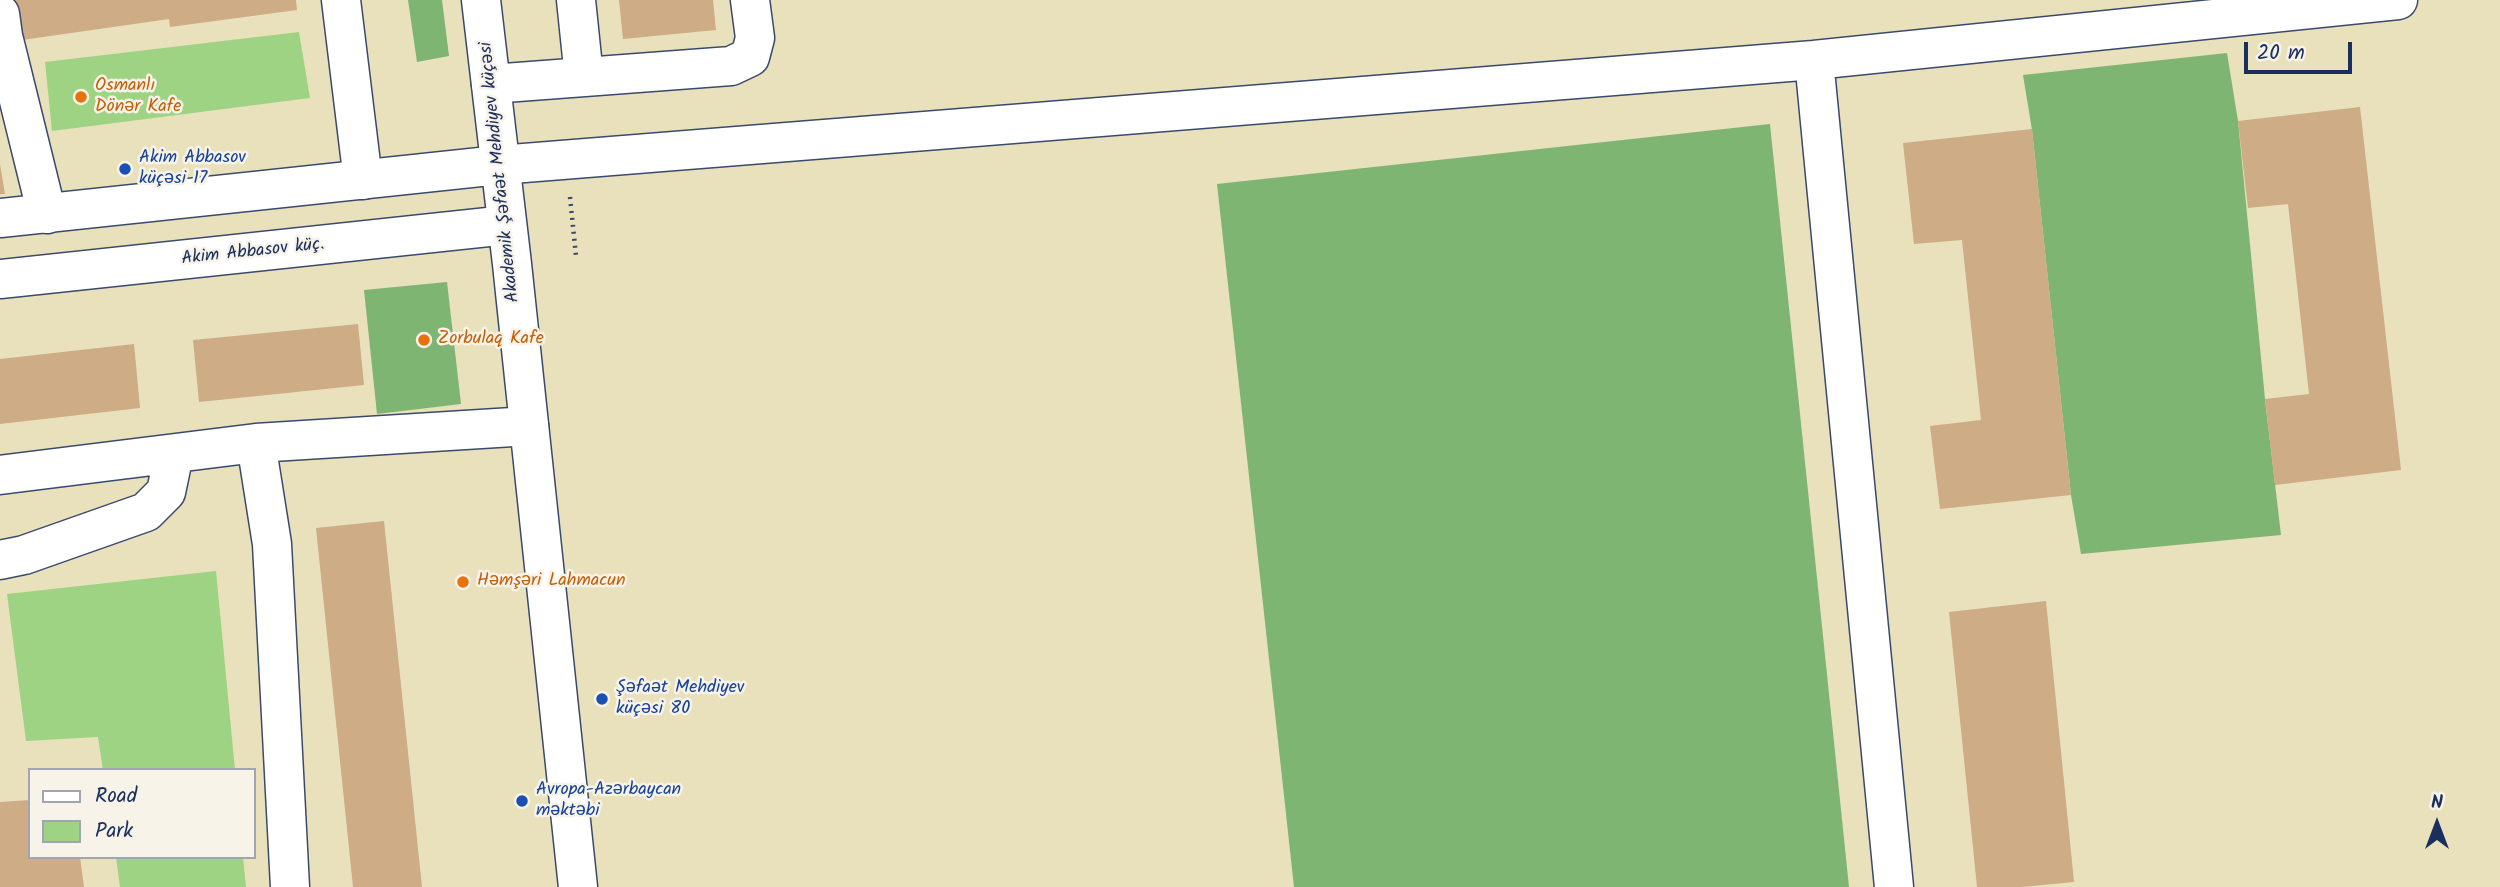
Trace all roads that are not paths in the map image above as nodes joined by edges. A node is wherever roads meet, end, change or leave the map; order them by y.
1 (341, 0) edge
2 (481, 0) edge
3 (576, 0) edge
4 (750, 0) edge
5 (2393, 0) edge
6 (0, 14) edge
7 (1814, 60) junction
8 (584, 77) junction
9 (491, 84) junction
10 (499, 165) junction
11 (363, 180) junction
12 (47, 214) junction
13 (0, 218) edge
14 (507, 225) junction
15 (0, 279) edge
16 (529, 426) junction
17 (256, 443) junction
18 (174, 453) junction
19 (0, 475) edge
20 (0, 560) edge
21 (290, 887) edge
22 (578, 887) edge
23 (1894, 887) edge

1 - 11 main road
2 - 9 main road, Akademik Şəfaət Mehdiyev küçəsi
3 - 8 main road
4 - 8 main road
5 - 7 main road
6 - 12 main road
7 - 10 main road
7 - 23 main road
8 - 9 main road
9 - 10 main road, Akademik Şəfaət Mehdiyev küçəsi
10 - 11 main road
10 - 14 main road, Akademik Şəfaət Mehdiyev küçəsi
11 - 12 main road
12 - 13 main road
14 - 15 main road, Akim Abbasov küç.
14 - 16 main road, Akademik Şəfaət Mehdiyev küçəsi
16 - 17 main road
16 - 22 main road, Akademik Şəfaət Mehdiyev küçəsi
17 - 18 main road
17 - 21 main road
18 - 19 main road
18 - 20 main road

